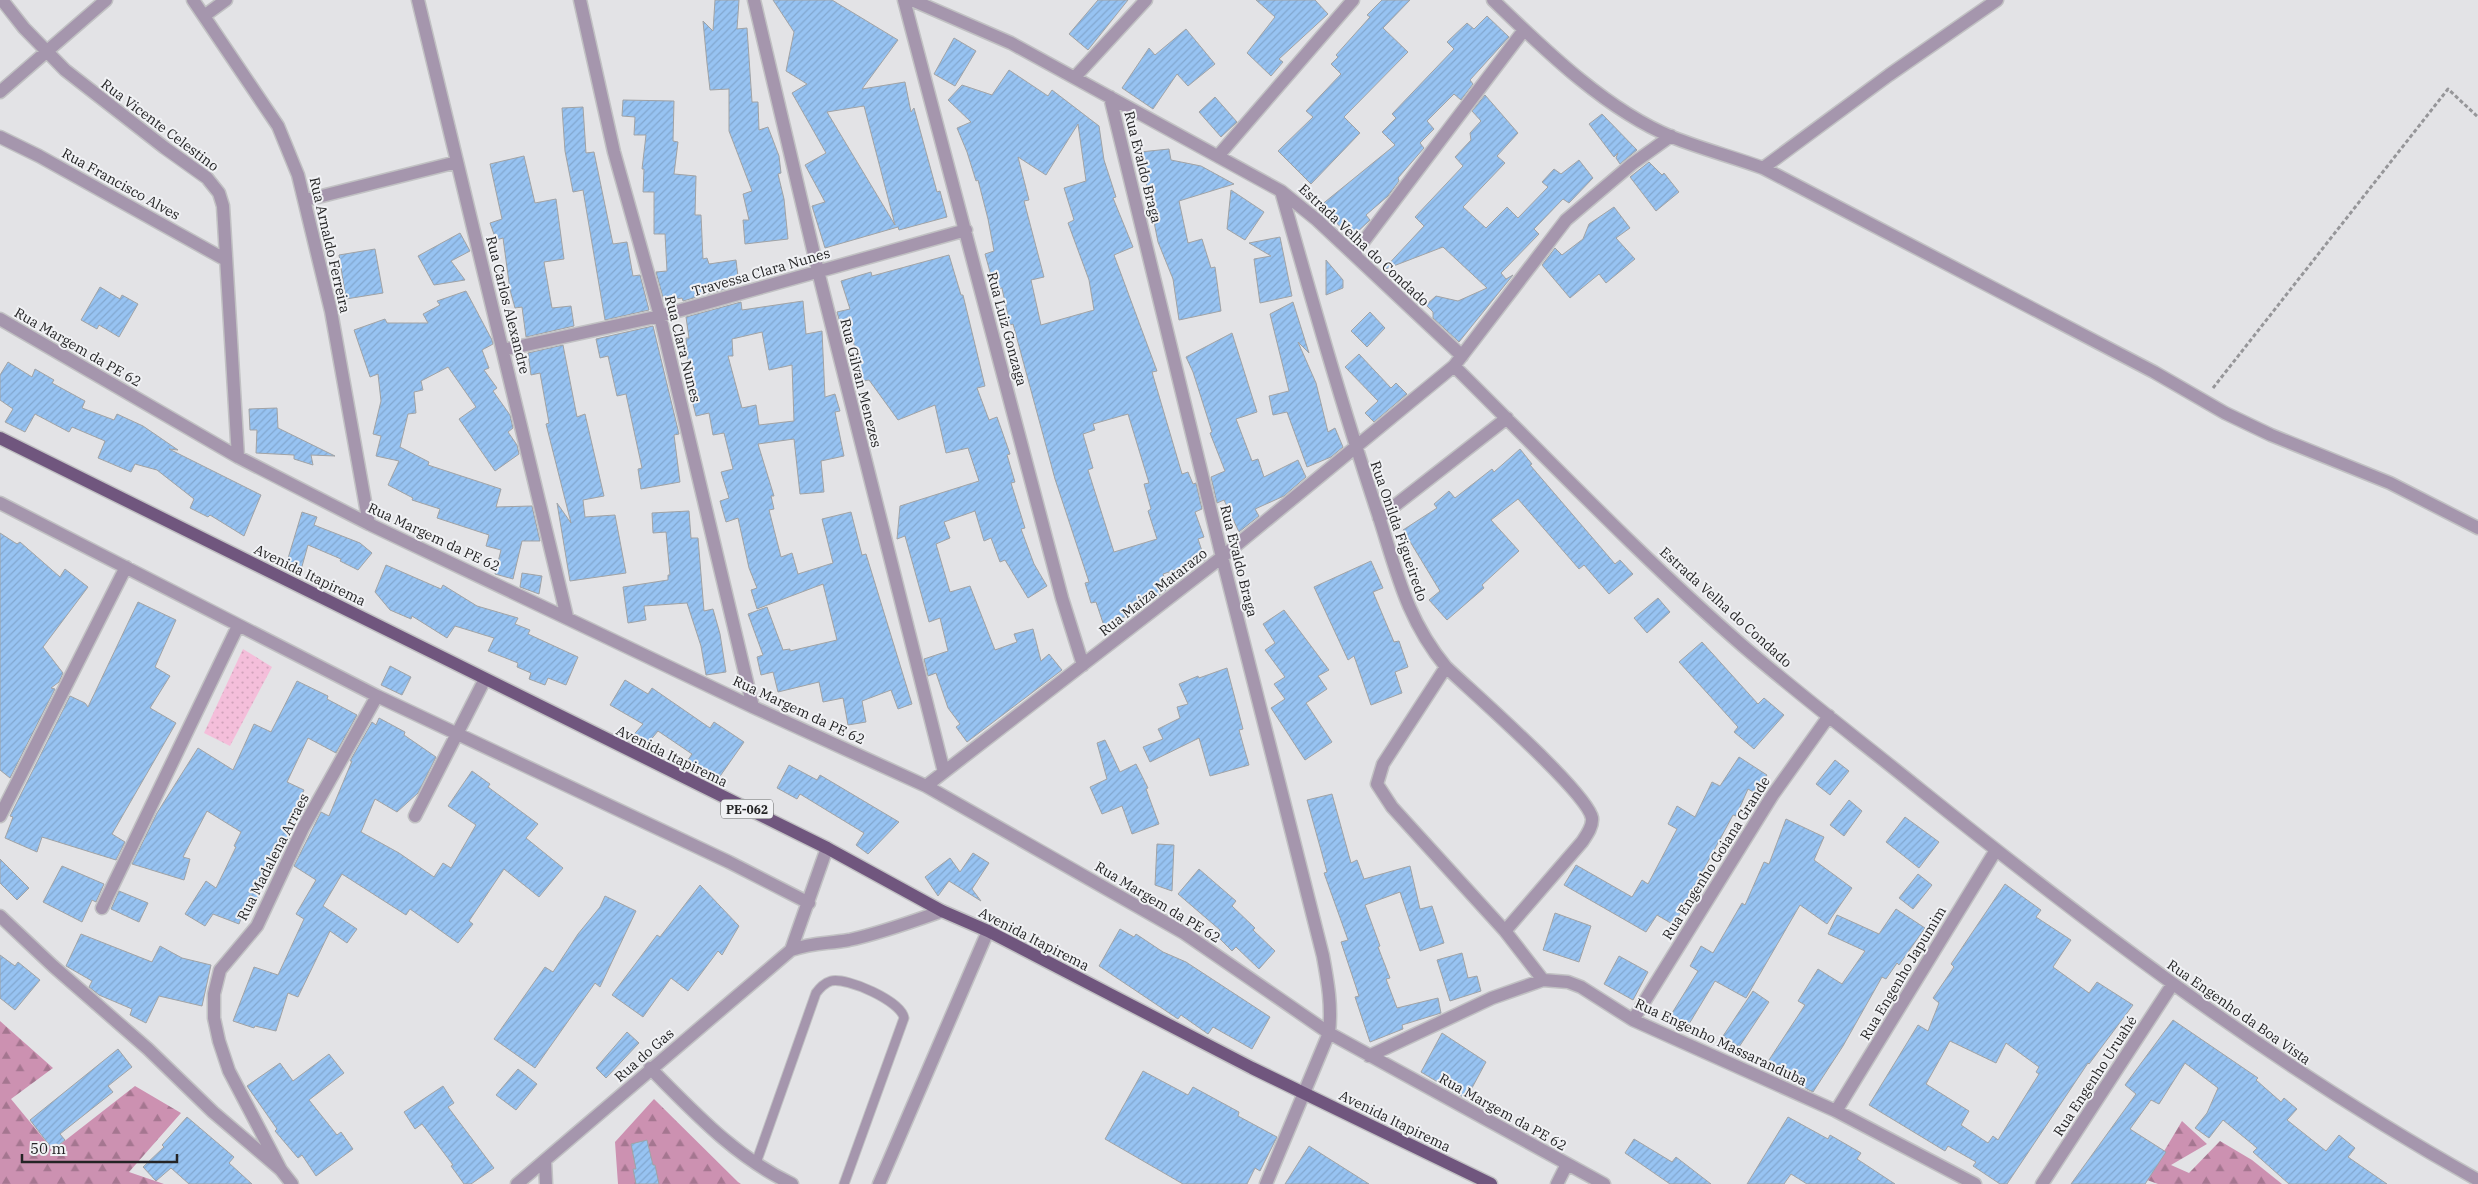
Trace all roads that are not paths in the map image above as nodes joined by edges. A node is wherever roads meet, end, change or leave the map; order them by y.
1 (2, 0) edge
2 (106, 0) edge
3 (193, 0) edge
4 (226, 0) edge
5 (418, 0) edge
6 (580, 0) edge
7 (754, 0) edge
8 (904, 0) edge
9 (912, 0) edge
10 (1146, 0) edge
11 (1353, 0) edge
12 (1493, 0) edge
13 (1997, 0) edge
14 (939, 5) edge
15 (204, 16) junction
16 (1524, 30) junction
17 (45, 52) junction
18 (1075, 77) junction
19 (0, 92) edge
20 (1110, 96) junction
21 (1671, 136) junction
22 (0, 137) edge
23 (1218, 156) junction
24 (457, 162) junction
25 (1763, 168) junction
26 (1281, 190) junction
27 (306, 200) junction
28 (966, 230) junction
29 (1354, 254) junction
30 (226, 260) junction
31 (818, 271) junction
32 (660, 316) junction
33 (0, 320) edge
34 (503, 350) junction
35 (1458, 361) junction
36 (1507, 418) junction
37 (0, 438) edge
38 (1355, 448) junction
39 (238, 457) junction
40 (0, 504) edge
41 (1379, 518) junction
42 (369, 524) junction
43 (2478, 528) edge
44 (1222, 557) junction
45 (126, 567) junction
46 (567, 617) junction
47 (238, 626) junction
48 (1084, 665) junction
49 (1446, 667) junction
50 (485, 679) junction
51 (377, 696) junction
52 (753, 707) junction
53 (1829, 716) junction
54 (458, 732) junction
55 (944, 772) junction
56 (926, 786) junction
57 (0, 816) edge
58 (415, 816) dead end
59 (828, 848) junction
60 (1996, 850) junction
61 (809, 902) junction
62 (102, 908) dead end
63 (942, 911) junction
64 (0, 916) edge
65 (988, 931) junction
66 (1505, 931) junction
67 (791, 950) junction
68 (1543, 980) junction
69 (2172, 985) junction
70 (1633, 1020) junction
71 (1329, 1033) junction
72 (1369, 1056) junction
73 (650, 1068) junction
74 (1304, 1093) junction
75 (1836, 1111) junction
76 (545, 1161) junction
77 (756, 1163) junction
78 (1567, 1164) junction
79 (281, 1170) junction
80 (2478, 1180) edge
81 (292, 1184) edge
82 (517, 1184) edge
83 (546, 1184) edge
84 (792, 1184) edge
85 (844, 1184) edge
86 (878, 1184) edge
87 (1266, 1184) edge
88 (1491, 1184) edge
89 (1557, 1184) edge
90 (1604, 1184) edge
91 (1974, 1184) edge
92 (2042, 1184) edge

1 - 17 street, Rua Vicente Celestino
2 - 17 street
3 - 15 street, Rua Arnaldo Ferreira
4 - 15 street
5 - 24 street, Rua Carlos Alexandre
6 - 32 street, Rua Clara Nunes
7 - 31 street, Rua Gilvan Menezes
8 - 28 street, Rua Luiz Gonzaga
9 - 14 street, Estrada Velha do Condado
10 - 18 street
11 - 23 street
12 - 16 street
13 - 25 street
14 - 18 street, Estrada Velha do Condado
15 - 27 street, Rua Arnaldo Ferreira
16 - 21 street
16 - 29 street
17 - 19 street
17 - 30 street, Rua Vicente Celestino
18 - 20 street, Estrada Velha do Condado
20 - 23 street, Estrada Velha do Condado
20 - 44 street, Rua Evaldo Braga
21 - 25 street
21 - 35 street
22 - 30 street, Rua Francisco Alves
23 - 26 street, Estrada Velha do Condado
24 - 27 street
24 - 34 street, Rua Carlos Alexandre
25 - 43 street
26 - 29 street, Estrada Velha do Condado
26 - 38 street, Rua Onilda Figueiredo
27 - 42 street, Rua Arnaldo Ferreira
28 - 31 street, Travessa Clara Nunes
28 - 48 street, Rua Luiz Gonzaga
29 - 35 street, Estrada Velha do Condado
30 - 39 street, Rua Vicente Celestino
31 - 32 street, Travessa Clara Nunes
31 - 55 street, Rua Gilvan Menezes
32 - 34 street, Travessa Clara Nunes
32 - 52 street, Rua Clara Nunes
33 - 39 street, Rua Margem da PE 62
34 - 46 street, Rua Carlos Alexandre
35 - 36 street, Estrada Velha do Condado
35 - 38 street, Rua Maíza Matarazo
36 - 41 street
36 - 53 street, Estrada Velha do Condado
37 - 50 main road, Avenida Itapirema / PE-062
38 - 41 street, Rua Onilda Figueiredo
38 - 44 street, Rua Maíza Matarazo
39 - 42 street, Rua Margem da PE 62
40 - 45 street
41 - 49 street, Rua Onilda Figueiredo
42 - 46 street, Rua Margem da PE 62
44 - 48 street, Rua Maíza Matarazo
44 - 71 street, Rua Evaldo Braga
45 - 47 street
45 - 57 street
46 - 52 street, Rua Margem da PE 62
47 - 51 street
47 - 62 street
48 - 55 street, Rua Maíza Matarazo
49 - 66 street
49 - 66 street, Rua Onilda Figueiredo
50 - 54 street
50 - 59 main road, Avenida Itapirema / PE-062
51 - 54 street
51 - 79 street, Rua Madalena Arraes
52 - 56 street, Rua Margem da PE 62
53 - 60 street, Estrada Velha do Condado
53 - 70 street, Rua Engenho Goiana Grande
54 - 58 street
54 - 61 street
55 - 56 street, Rua Maíza Matarazo
56 - 71 street, Rua Margem da PE 62
59 - 61 street, Rua do Gas
59 - 63 main road, Avenida Itapirema / PE-062
60 - 69 street, Rua Engenho da Boa Vista
60 - 75 street, Rua Engenho Japumim
61 - 67 street, Rua do Gas
63 - 65 main road, Avenida Itapirema / PE-062
63 - 67 street, Rua do Gas
64 - 79 street, Rua Madalena Arraes
65 - 74 main road, Avenida Itapirema / PE-062
65 - 86 street
66 - 68 street
67 - 73 street, Rua do Gas
68 - 70 street, Rua Engenho Massaranduba
68 - 72 street, Rua Engenho Massaranduba
69 - 80 street, Rua Engenho da Boa Vista
69 - 92 street, Rua Engenho Uruahé
70 - 75 street, Rua Engenho Massaranduba
71 - 72 street, Rua Margem da PE 62
71 - 74 street, Rua Evaldo Braga
72 - 78 street, Rua Margem da PE 62
73 - 76 street, Rua do Gas
73 - 77 street
74 - 87 street, Rua Evaldo Braga
74 - 88 main road, Avenida Itapirema / PE-062
75 - 91 street, Rua Engenho Massaranduba
76 - 82 street, Rua do Gas
76 - 83 street
77 - 84 street
77 - 85 lane
78 - 89 street, Rua Margem da PE 62
78 - 90 street, Rua Margem da PE 62
79 - 81 street, Rua Madalena Arraes

